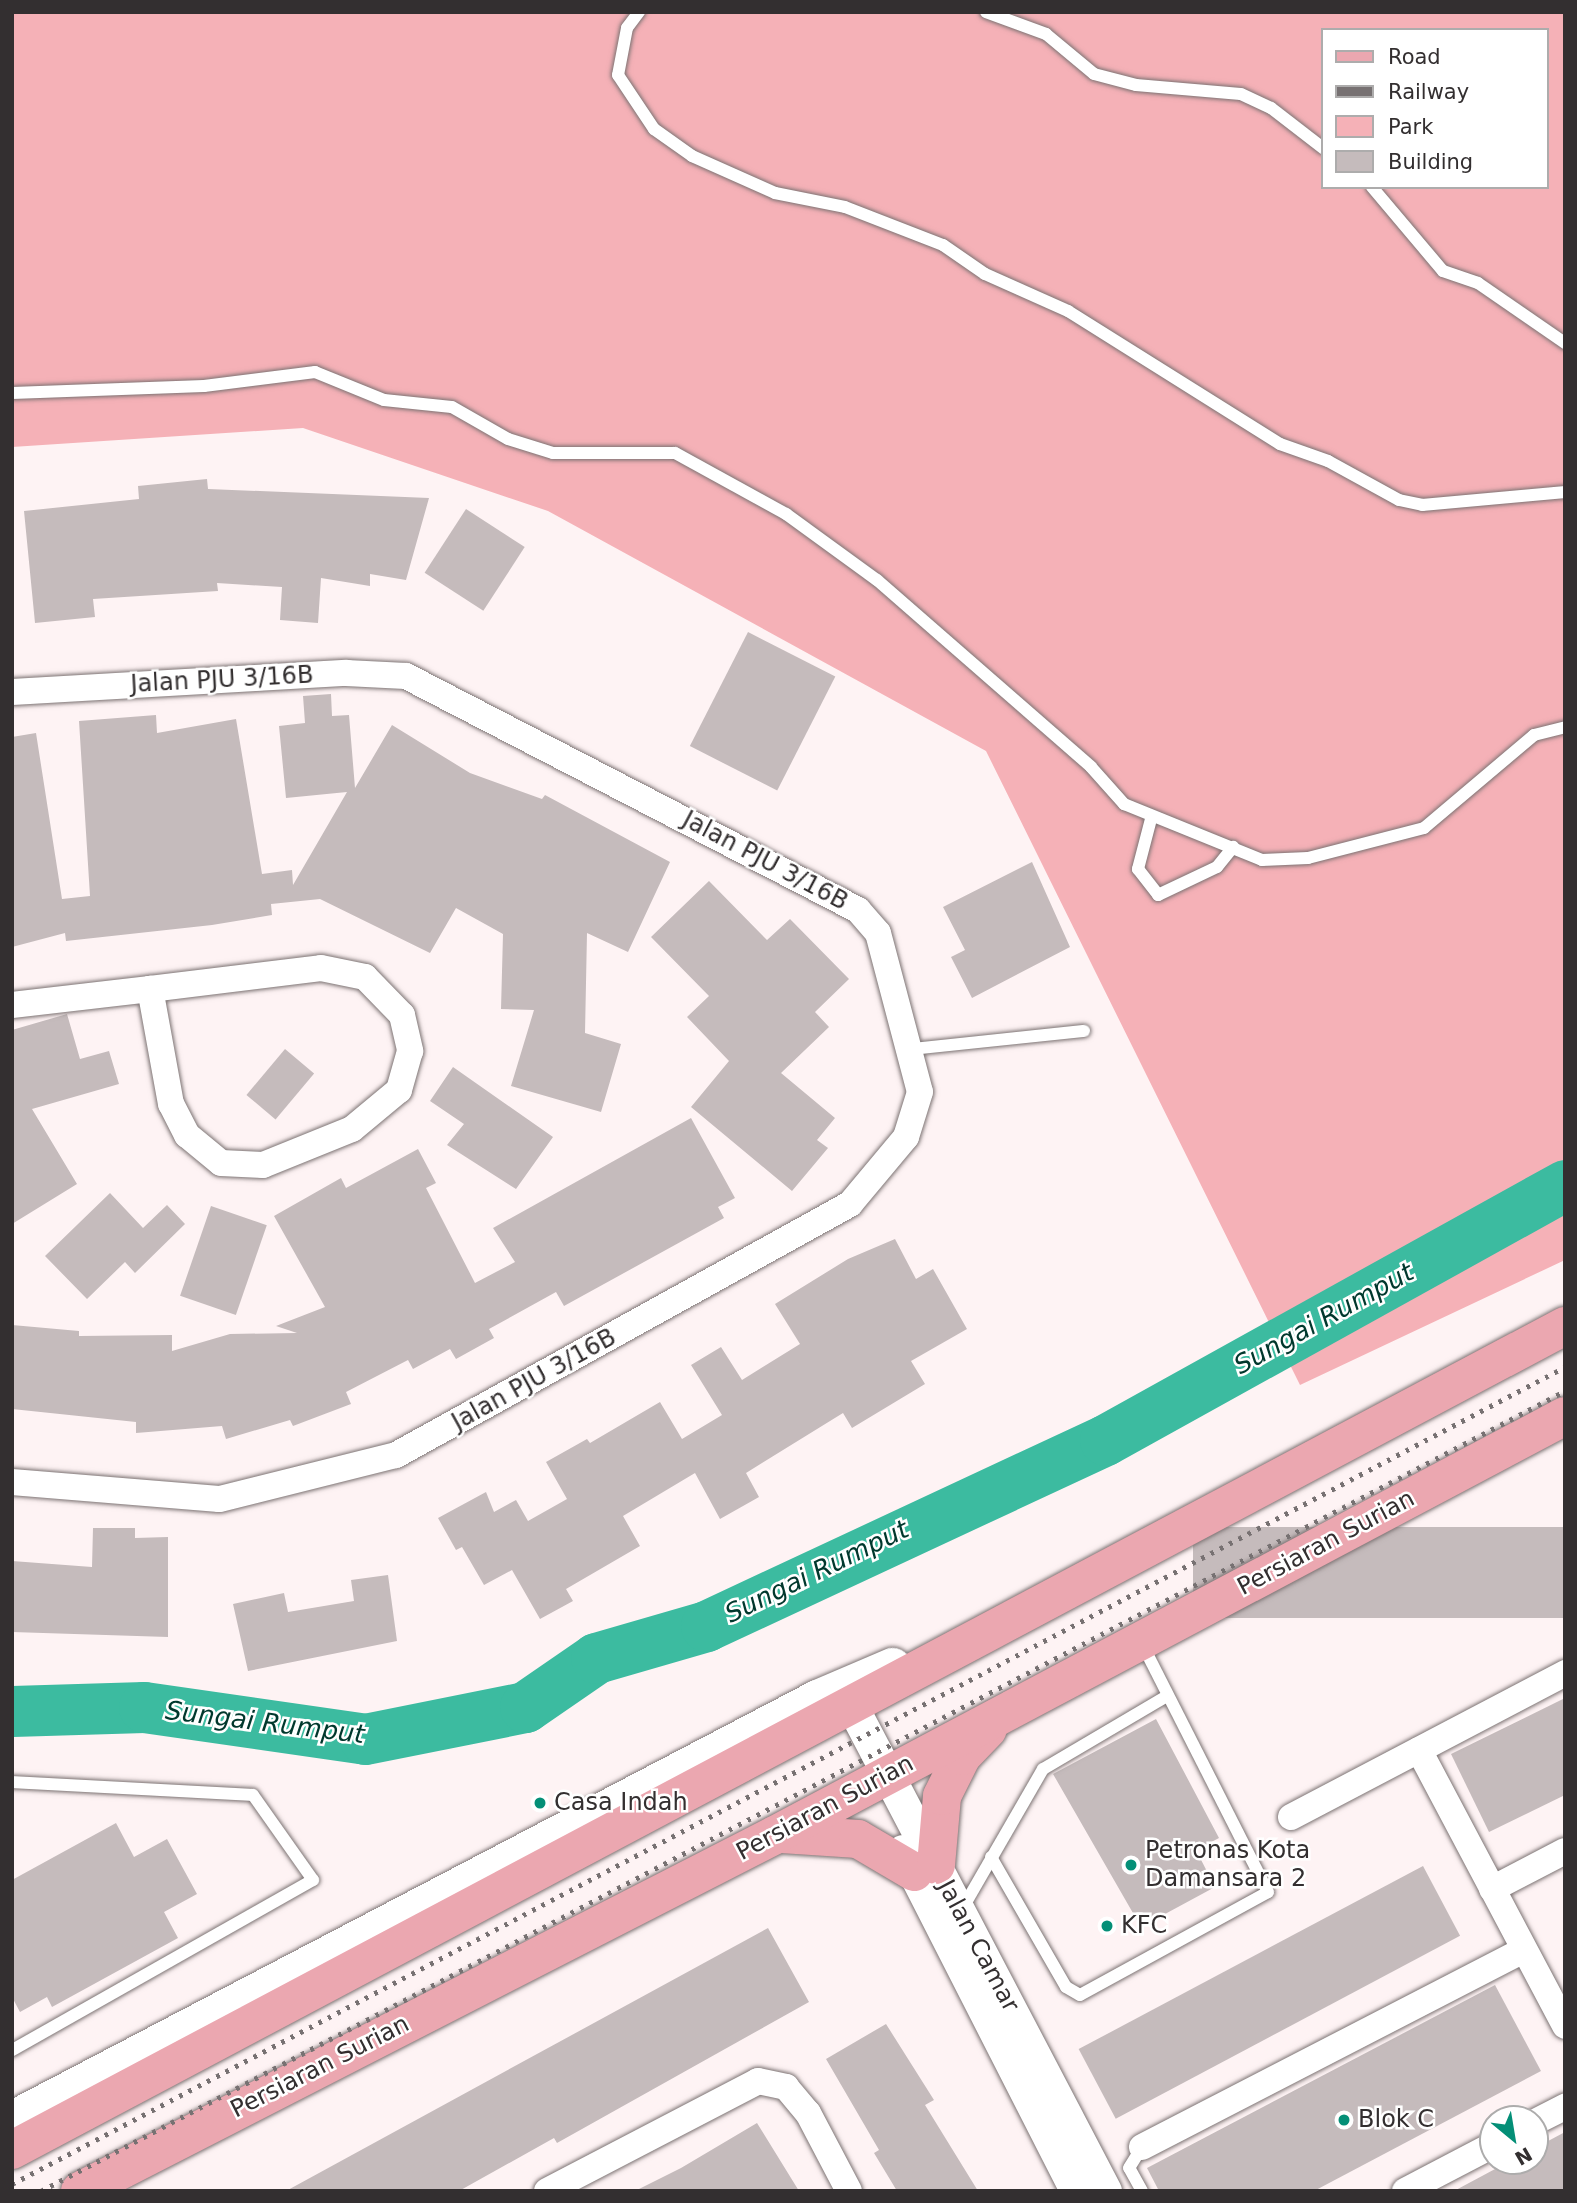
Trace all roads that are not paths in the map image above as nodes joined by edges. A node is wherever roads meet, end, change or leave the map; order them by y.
1 (639, 12) edge
2 (986, 12) edge
3 (1322, 147) edge
4 (1374, 189) edge
5 (1565, 343) edge
6 (12, 393) edge
7 (1565, 492) edge
8 (12, 692) edge
9 (1565, 727) edge
10 (1151, 819) junction
11 (1233, 847) junction
12 (150, 989) junction
13 (12, 1005) edge
14 (1084, 1031) dead end
15 (912, 1049) junction
16 (1565, 1326) edge
17 (1565, 1416) edge
18 (12, 1482) edge
19 (1029, 1608) junction
20 (1141, 1641) junction
21 (1565, 1673) edge
22 (1167, 1696) junction
23 (842, 1707) junction
24 (1004, 1713) junction
25 (1419, 1750) junction
26 (879, 1780) junction
27 (12, 1782) edge
28 (1291, 1817) dead end
29 (775, 1835) junction
30 (1565, 1851) edge
31 (991, 1857) junction
32 (925, 1868) junction
33 (1492, 1889) junction
34 (960, 1912) junction
35 (1523, 1950) junction
36 (1565, 2026) edge
37 (12, 2050) edge
38 (1565, 2107) edge
39 (235, 2110) junction
40 (1549, 2115) edge
41 (12, 2119) edge
42 (1142, 2147) joint
43 (12, 2150) edge
44 (1479, 2152) edge
45 (560, 2188) edge
46 (80, 2191) edge
47 (131, 2191) edge
48 (849, 2191) edge
49 (1076, 2191) edge
50 (1106, 2191) edge
51 (1142, 2191) edge
52 (1405, 2191) edge

1 - 7 lane
2 - 3 lane
4 - 5 lane
6 - 10 lane
8 - 15 street, Jalan PJU 3/16B
9 - 11 lane
10 - 11 lane
10 - 11 lane
12 - 12 street
12 - 13 street
14 - 15 lane
15 - 18 street, Jalan PJU 3/16B
16 - 19 main road
17 - 20 main road, Persiaran Surian
19 - 23 main road
19 - 41 main road
20 - 22 lane
20 - 24 main road, Persiaran Surian
21 - 25 street
22 - 31 lane
22 - 31 lane
23 - 26 street, Jalan Camar
23 - 43 main road
24 - 26 main road, Persiaran Surian
24 - 32 main road
25 - 28 street
25 - 33 street
26 - 29 main road, Persiaran Surian
26 - 32 street, Jalan Camar
27 - 37 lane
29 - 32 main road
29 - 39 main road, Persiaran Surian
30 - 33 street
31 - 34 lane
32 - 34 street, Jalan Camar
32 - 49 street, Jalan Camar
33 - 35 street
34 - 50 street, Jalan Camar
35 - 36 street
35 - 42 street
38 - 40 street
39 - 46 main road, Persiaran Surian
39 - 47 main road
42 - 51 lane
44 - 52 street
45 - 48 street

